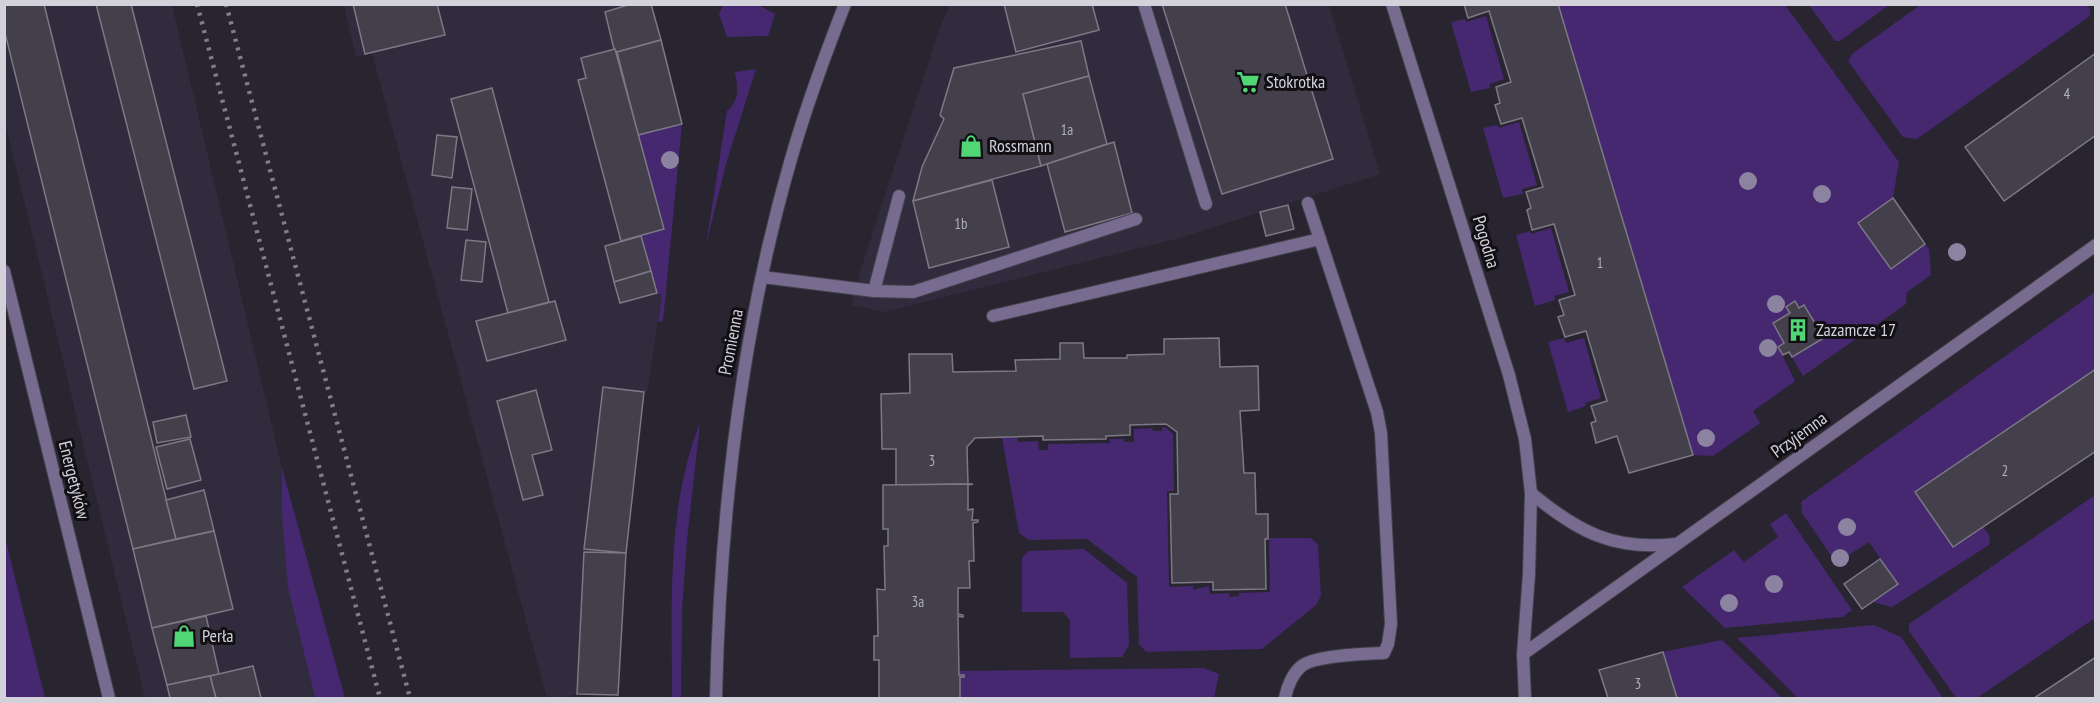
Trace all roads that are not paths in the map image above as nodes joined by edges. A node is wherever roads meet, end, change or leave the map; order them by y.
1 (844, 4) edge
2 (1144, 4) edge
3 (1392, 4) edge
4 (899, 196) dead end
5 (1308, 203) dead end
6 (1206, 204) dead end
7 (1136, 219) dead end
8 (1320, 239) junction
9 (2096, 245) edge
10 (4, 271) edge
11 (762, 276) junction
12 (874, 291) junction
13 (993, 316) dead end
14 (1531, 493) junction
15 (1677, 544) junction
16 (1524, 654) junction
17 (109, 699) edge
18 (716, 699) edge
19 (1285, 699) edge
20 (1525, 699) edge

1 - 11 street, Promienna
2 - 6 street
3 - 14 street, Pogodna
4 - 12 street
5 - 8 street
7 - 12 street
8 - 13 street
8 - 19 street
9 - 15 street, Przyjemna
10 - 17 street, Energetyków
11 - 12 street
11 - 18 street, Promienna
14 - 15 street
14 - 16 street, Pogodna
15 - 16 street, Przyjemna
16 - 20 street, Pogodna

